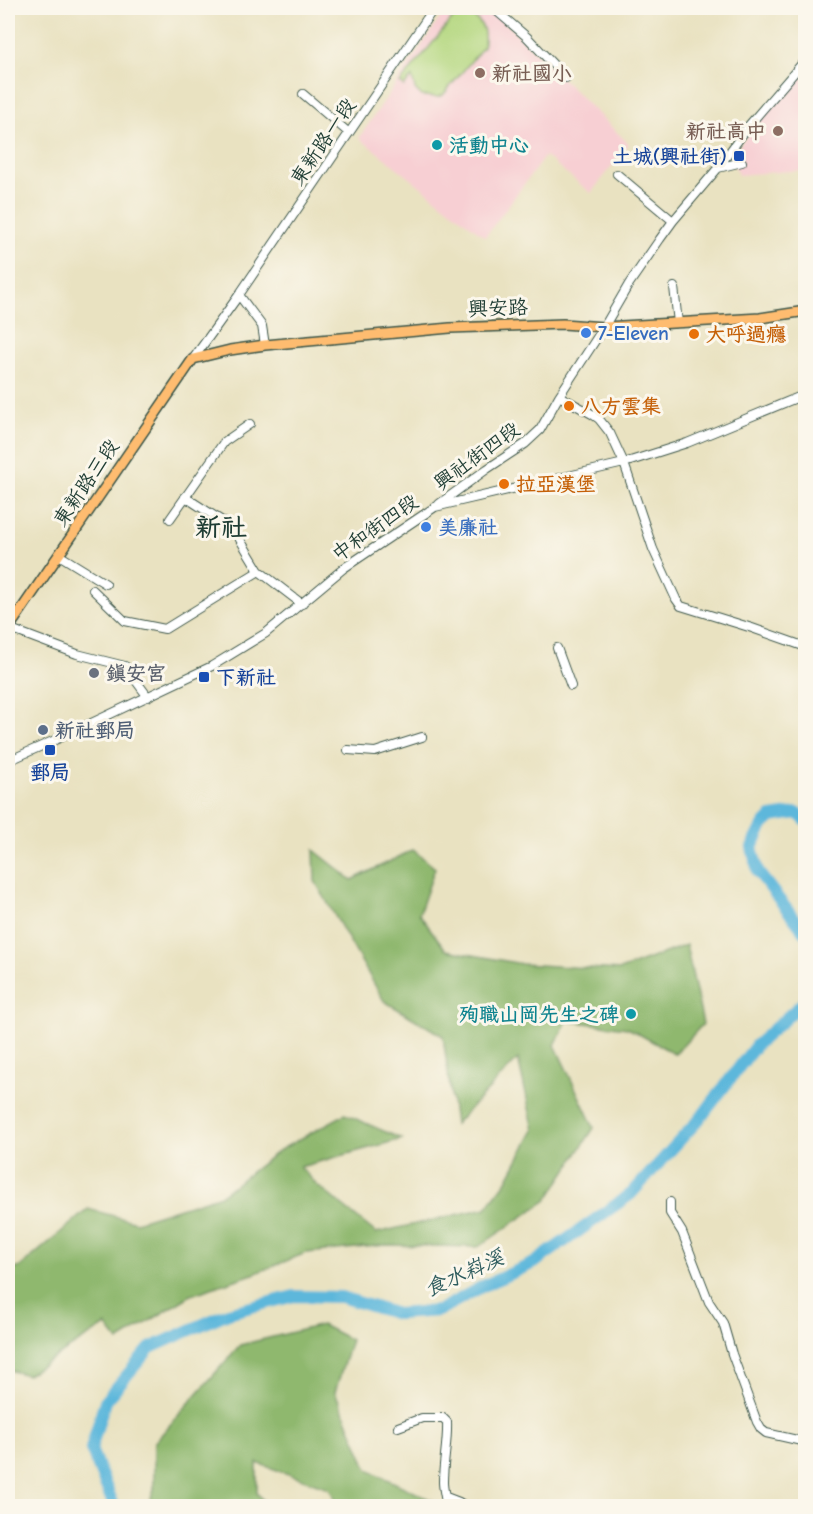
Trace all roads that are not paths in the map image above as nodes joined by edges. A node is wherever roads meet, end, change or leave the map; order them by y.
1 (434, 8) edge
2 (493, 8) edge
3 (806, 59) edge
4 (566, 78) dead end
5 (303, 94) dead end
6 (349, 133) junction
7 (742, 162) dead end
8 (718, 168) junction
9 (617, 174) dead end
10 (673, 221) junction
11 (674, 287) dead end
12 (239, 295) junction
13 (806, 311) edge
14 (678, 322) junction
15 (604, 327) junction
16 (265, 345) junction
17 (193, 359) junction
18 (806, 394) edge
19 (559, 396) junction
20 (250, 424) dead end
21 (624, 463) junction
22 (185, 497) junction
23 (435, 507) junction
24 (170, 519) dead end
25 (59, 555) junction
26 (259, 571) junction
27 (106, 584) dead end
28 (93, 590) dead end
29 (302, 604) junction
30 (8, 628) edge
31 (806, 647) edge
32 (558, 648) dead end
33 (571, 686) dead end
34 (148, 697) junction
35 (422, 737) dead end
36 (348, 750) dead end
37 (8, 761) edge
38 (670, 1202) dead end
39 (399, 1427) dead end
40 (806, 1442) edge
41 (446, 1497) junction
42 (446, 1506) edge
43 (465, 1506) edge

1 - 6 street, 東新路一段
2 - 4 street
3 - 8 street, 興社街四段
5 - 6 street
6 - 12 street, 東新路一段
7 - 8 street
8 - 10 street, 興社街四段
9 - 10 street
10 - 15 street, 興社街四段
11 - 14 street
12 - 16 street
12 - 17 street, 東新路一段
13 - 14 main road, 興安路
14 - 15 main road, 興安路
15 - 16 main road, 興安路
15 - 19 street, 興社街四段
16 - 17 main road, 興安路
17 - 25 main road, 東新路三段
18 - 21 street, 中和街四段
19 - 21 street
19 - 23 street, 興社街四段
20 - 22 street
21 - 23 street, 中和街四段
21 - 31 street
22 - 24 street
22 - 26 street
23 - 29 street, 中和街四段
25 - 27 street
25 - 30 main road, 東新路三段
26 - 28 street
26 - 29 street
29 - 34 street, 中和街四段
30 - 34 street
32 - 33 street
34 - 37 street, 中和街四段
35 - 36 street
38 - 40 street
39 - 41 street
41 - 42 street
41 - 43 street

